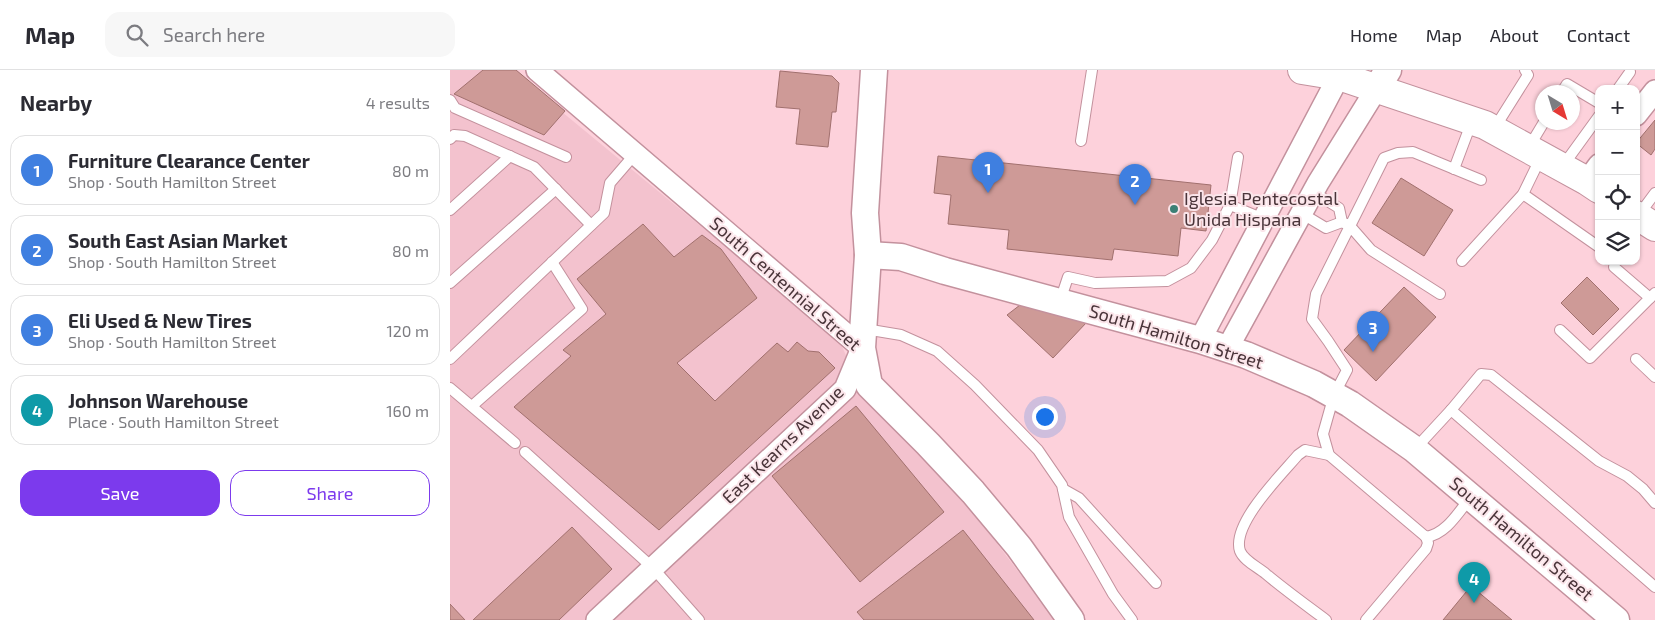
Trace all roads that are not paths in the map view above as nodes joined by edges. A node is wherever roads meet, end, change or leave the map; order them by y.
1 (537, 70) edge
2 (874, 70) edge
3 (1092, 70) edge
4 (1302, 70) edge
5 (1525, 70) edge
6 (1630, 72) dead end
7 (1341, 73) edge
8 (1383, 79) edge
9 (1621, 85) edge
10 (1655, 91) edge
11 (1580, 92) edge
12 (450, 100) edge
13 (1595, 101) edge
14 (1640, 111) edge
15 (1595, 119) edge
16 (1483, 126) junction
17 (1544, 130) edge
18 (450, 139) edge
19 (1081, 141) dead end
20 (636, 154) junction
21 (510, 156) junction
22 (566, 157) dead end
23 (1238, 157) dead end
24 (1544, 158) junction
25 (1454, 169) junction
26 (1595, 178) edge
27 (1481, 180) dead end
28 (556, 189) junction
29 (1313, 192) junction
30 (1655, 193) edge
31 (1522, 194) junction
32 (1230, 205) junction
33 (450, 210) edge
34 (1301, 213) junction
35 (1264, 219) junction
36 (1643, 219) edge
37 (1346, 224) junction
38 (591, 225) junction
39 (1595, 244) edge
40 (868, 255) junction
41 (1462, 261) dead end
42 (552, 262) junction
43 (1614, 267) dead end
44 (450, 283) edge
45 (1440, 294) dead end
46 (1652, 296) edge
47 (1060, 302) junction
48 (1560, 330) dead end
49 (863, 338) junction
50 (1200, 340) junction
51 (1227, 349) junction
52 (450, 359) edge
53 (1636, 359) dead end
54 (1655, 377) edge
55 (450, 388) edge
56 (1334, 395) junction
57 (472, 406) junction
58 (1451, 410) junction
59 (515, 443) dead end
60 (1414, 449) junction
61 (525, 452) dead end
62 (1329, 455) junction
63 (1063, 489) junction
64 (1471, 498) junction
65 (1655, 504) edge
66 (1426, 537) junction
67 (652, 568) junction
68 (1156, 583) dead end
69 (1655, 587) edge
70 (597, 620) edge
71 (699, 620) edge
72 (1071, 620) edge
73 (1132, 620) edge
74 (1326, 620) edge
75 (1366, 620) edge
76 (1616, 620) edge

1 - 20 street, South Centennial Street
2 - 40 street, East Kearns Avenue
3 - 19 lane
4 - 7 main road
5 - 16 lane
6 - 9 lane
7 - 8 main road
7 - 35 street
8 - 16 main road
8 - 29 street
10 - 14 street
11 - 13 lane
12 - 22 lane
15 - 24 lane
16 - 24 main road
16 - 25 lane
17 - 24 lane
18 - 21 lane
20 - 38 lane
20 - 49 street, South Centennial Street
21 - 28 lane
21 - 33 lane
23 - 32 lane
24 - 26 main road
24 - 31 lane
25 - 27 lane
25 - 37 lane
28 - 38 lane
28 - 44 lane
29 - 34 street
29 - 37 lane
30 - 36 lane
31 - 39 lane
31 - 41 lane
32 - 35 lane
32 - 47 lane
34 - 37 lane
34 - 51 street
35 - 50 street
37 - 45 lane
37 - 56 lane
38 - 42 lane
40 - 47 street, South Hamilton Street
40 - 49 street, East Kearns Avenue
42 - 52 lane
42 - 57 lane
43 - 46 lane
46 - 48 lane
47 - 50 street, South Hamilton Street
49 - 63 lane
49 - 67 street, East Kearns Avenue
49 - 72 street, South Centennial Street
50 - 51 street, South Hamilton Street
51 - 56 street, South Hamilton Street
53 - 54 lane
55 - 57 lane
56 - 60 street, South Hamilton Street
56 - 62 lane
57 - 59 lane
58 - 60 lane
58 - 65 lane
58 - 69 lane
60 - 64 street, South Hamilton Street
61 - 67 lane
62 - 66 lane
62 - 74 lane
63 - 68 lane
63 - 73 lane
64 - 66 lane
64 - 76 street, South Hamilton Street
66 - 75 lane
67 - 70 street, East Kearns Avenue
67 - 71 lane

